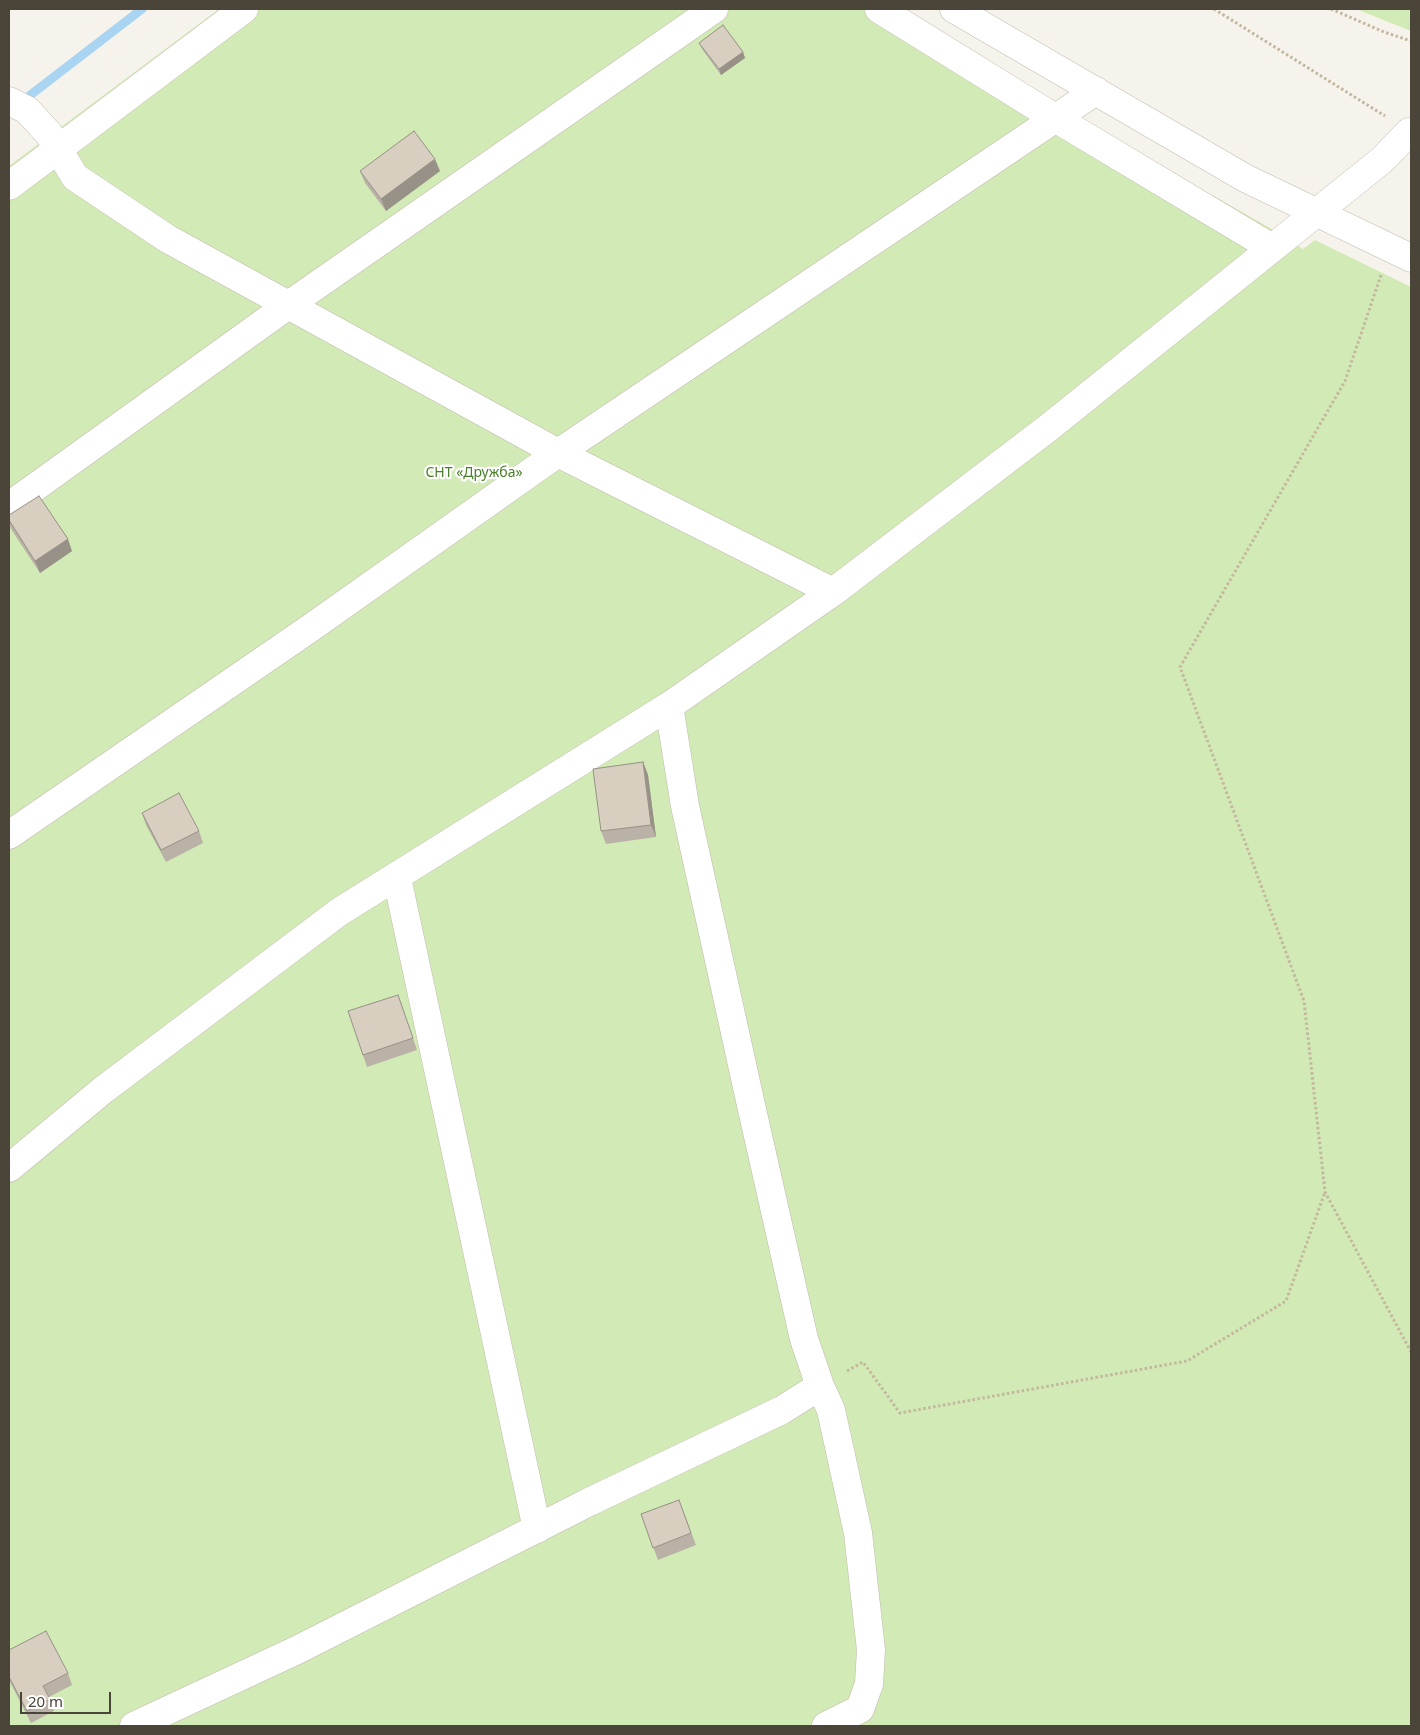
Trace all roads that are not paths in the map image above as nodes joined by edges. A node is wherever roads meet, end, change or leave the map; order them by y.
1 (244, 9) edge
2 (714, 9) edge
3 (879, 9) edge
4 (954, 9) edge
5 (1096, 91) junction
6 (9, 101) edge
7 (1055, 118) junction
8 (1409, 132) road end
9 (57, 149) junction
10 (9, 186) edge
11 (1316, 213) junction
12 (1272, 248) junction
13 (1401, 253) edge
14 (287, 306) junction
15 (558, 453) junction
16 (9, 506) edge
17 (833, 592) junction
18 (669, 706) junction
19 (9, 835) edge
20 (397, 878) junction
21 (9, 1168) edge
22 (820, 1386) junction
23 (537, 1529) junction
24 (861, 1718) edge
25 (134, 1726) edge
26 (826, 1726) edge

1 - 9 street
2 - 14 street
3 - 7 street
4 - 5 street
5 - 7 street
5 - 11 street
6 - 9 street
7 - 12 street
7 - 15 street
8 - 11 street
9 - 10 street
9 - 14 street
11 - 12 street
11 - 13 street
12 - 17 street
14 - 15 street
14 - 16 street
15 - 17 street
15 - 19 street
17 - 18 street
18 - 20 street
18 - 22 street
20 - 21 street
20 - 23 street
22 - 23 street
22 - 24 street
23 - 25 street
24 - 26 street

